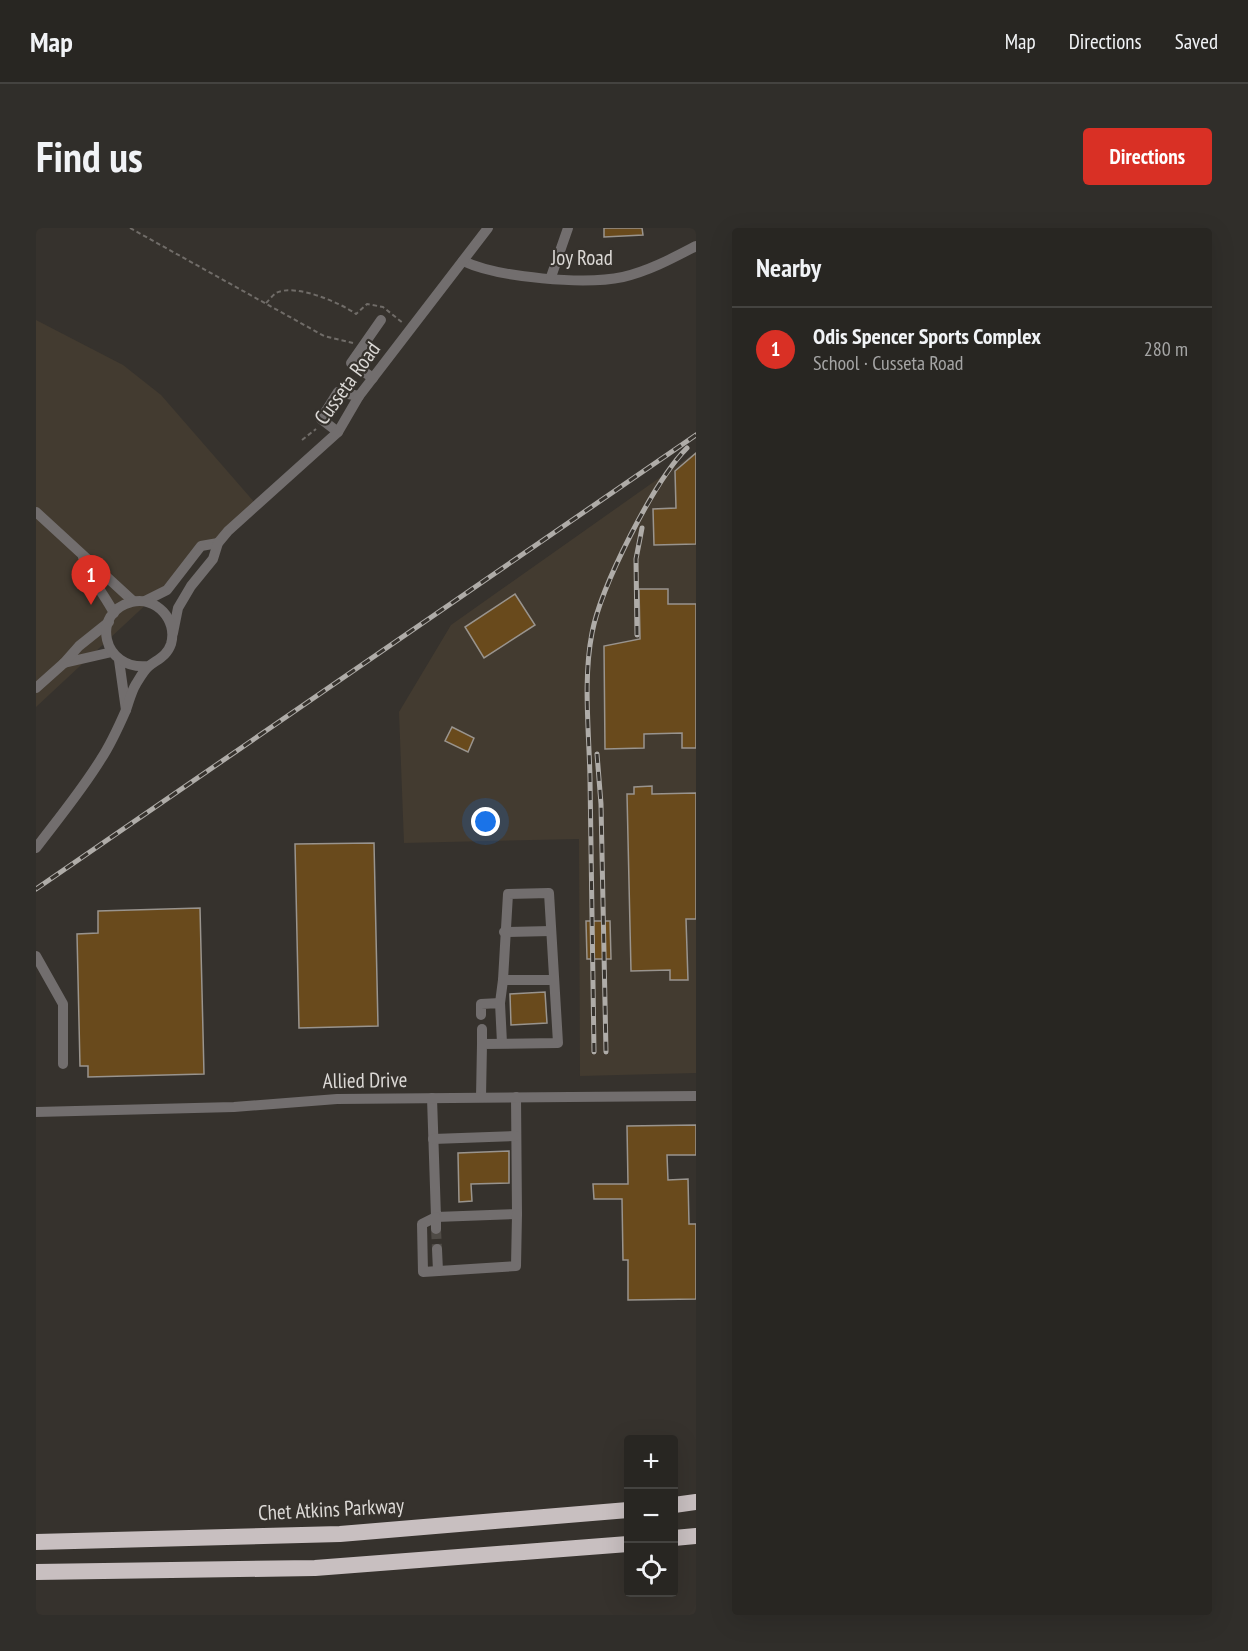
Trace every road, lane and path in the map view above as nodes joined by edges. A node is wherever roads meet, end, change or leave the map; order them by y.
1 (130, 228) edge
2 (488, 228) edge
3 (568, 228) edge
4 (696, 246) edge
5 (463, 261) junction
6 (551, 277) junction
7 (266, 303) junction
8 (381, 320) dead end
9 (406, 325) dead end
10 (361, 348) junction
11 (373, 378) junction
12 (359, 396) junction
13 (325, 423) junction
14 (338, 432) junction
15 (302, 440) dead end
16 (36, 512) edge
17 (218, 543) junction
18 (79, 553) junction
19 (139, 601) junction
20 (111, 617) junction
21 (172, 633) junction
22 (115, 656) junction
23 (64, 663) junction
24 (148, 666) junction
25 (36, 688) edge
26 (126, 710) junction
27 (36, 848) edge
28 (551, 931) junction
29 (504, 932) junction
30 (36, 956) edge
31 (40, 972) edge
32 (553, 980) junction
33 (503, 981) junction
34 (500, 1003) junction
35 (481, 1015) dead end
36 (482, 1029) dead end
37 (502, 1043) junction
38 (482, 1044) junction
39 (63, 1064) dead end
40 (696, 1096) edge
41 (516, 1097) junction
42 (432, 1098) junction
43 (481, 1098) junction
44 (36, 1112) edge
45 (516, 1137) junction
46 (433, 1139) junction
47 (517, 1214) junction
48 (436, 1217) junction
49 (436, 1229) tunnel mouth
50 (437, 1249) tunnel mouth
51 (438, 1271) junction
52 (696, 1502) edge
53 (678, 1504) edge
54 (624, 1510) edge
55 (696, 1536) edge
56 (678, 1538) edge
57 (36, 1542) edge
58 (624, 1544) edge
59 (36, 1572) edge

1 - 7 path
2 - 5 street, Cusseta Road
3 - 6 street
4 - 6 street, Joy Road
5 - 6 street, Joy Road
5 - 11 street, Cusseta Road
7 - 9 path
7 - 10 path
8 - 10 street
10 - 11 street
11 - 12 street, Cusseta Road
12 - 13 street
12 - 14 street, Cusseta Road
13 - 14 street
13 - 15 path
14 - 17 street, Cusseta Road
16 - 18 street
17 - 19 street, Cusseta Road
17 - 21 street, Cusseta Road
18 - 19 street
18 - 20 street
19 - 20 street, Cusseta Road
19 - 21 street
20 - 22 street
20 - 23 street, Cusseta Road
21 - 24 street, Cusseta Road
22 - 23 street, Cusseta Road
22 - 24 street, Cusseta Road
22 - 26 street
23 - 25 street, Cusseta Road
24 - 26 street
26 - 27 street
28 - 29 street
28 - 29 street
28 - 32 street
29 - 33 street
30 - 31 street
31 - 39 street
32 - 33 street
32 - 37 street
33 - 34 street
34 - 35 street
34 - 37 street
36 - 38 street
37 - 38 street
38 - 43 street
40 - 41 street, Allied Drive
41 - 43 street, Allied Drive
41 - 45 street
42 - 43 street, Allied Drive
42 - 44 street, Allied Drive
42 - 46 street
45 - 46 street
45 - 47 street
46 - 48 street
47 - 48 street
47 - 51 street
48 - 49 street
48 - 51 street
50 - 51 street
52 - 53 highway
54 - 57 highway, Chet Atkins Parkway
55 - 56 highway
58 - 59 highway

